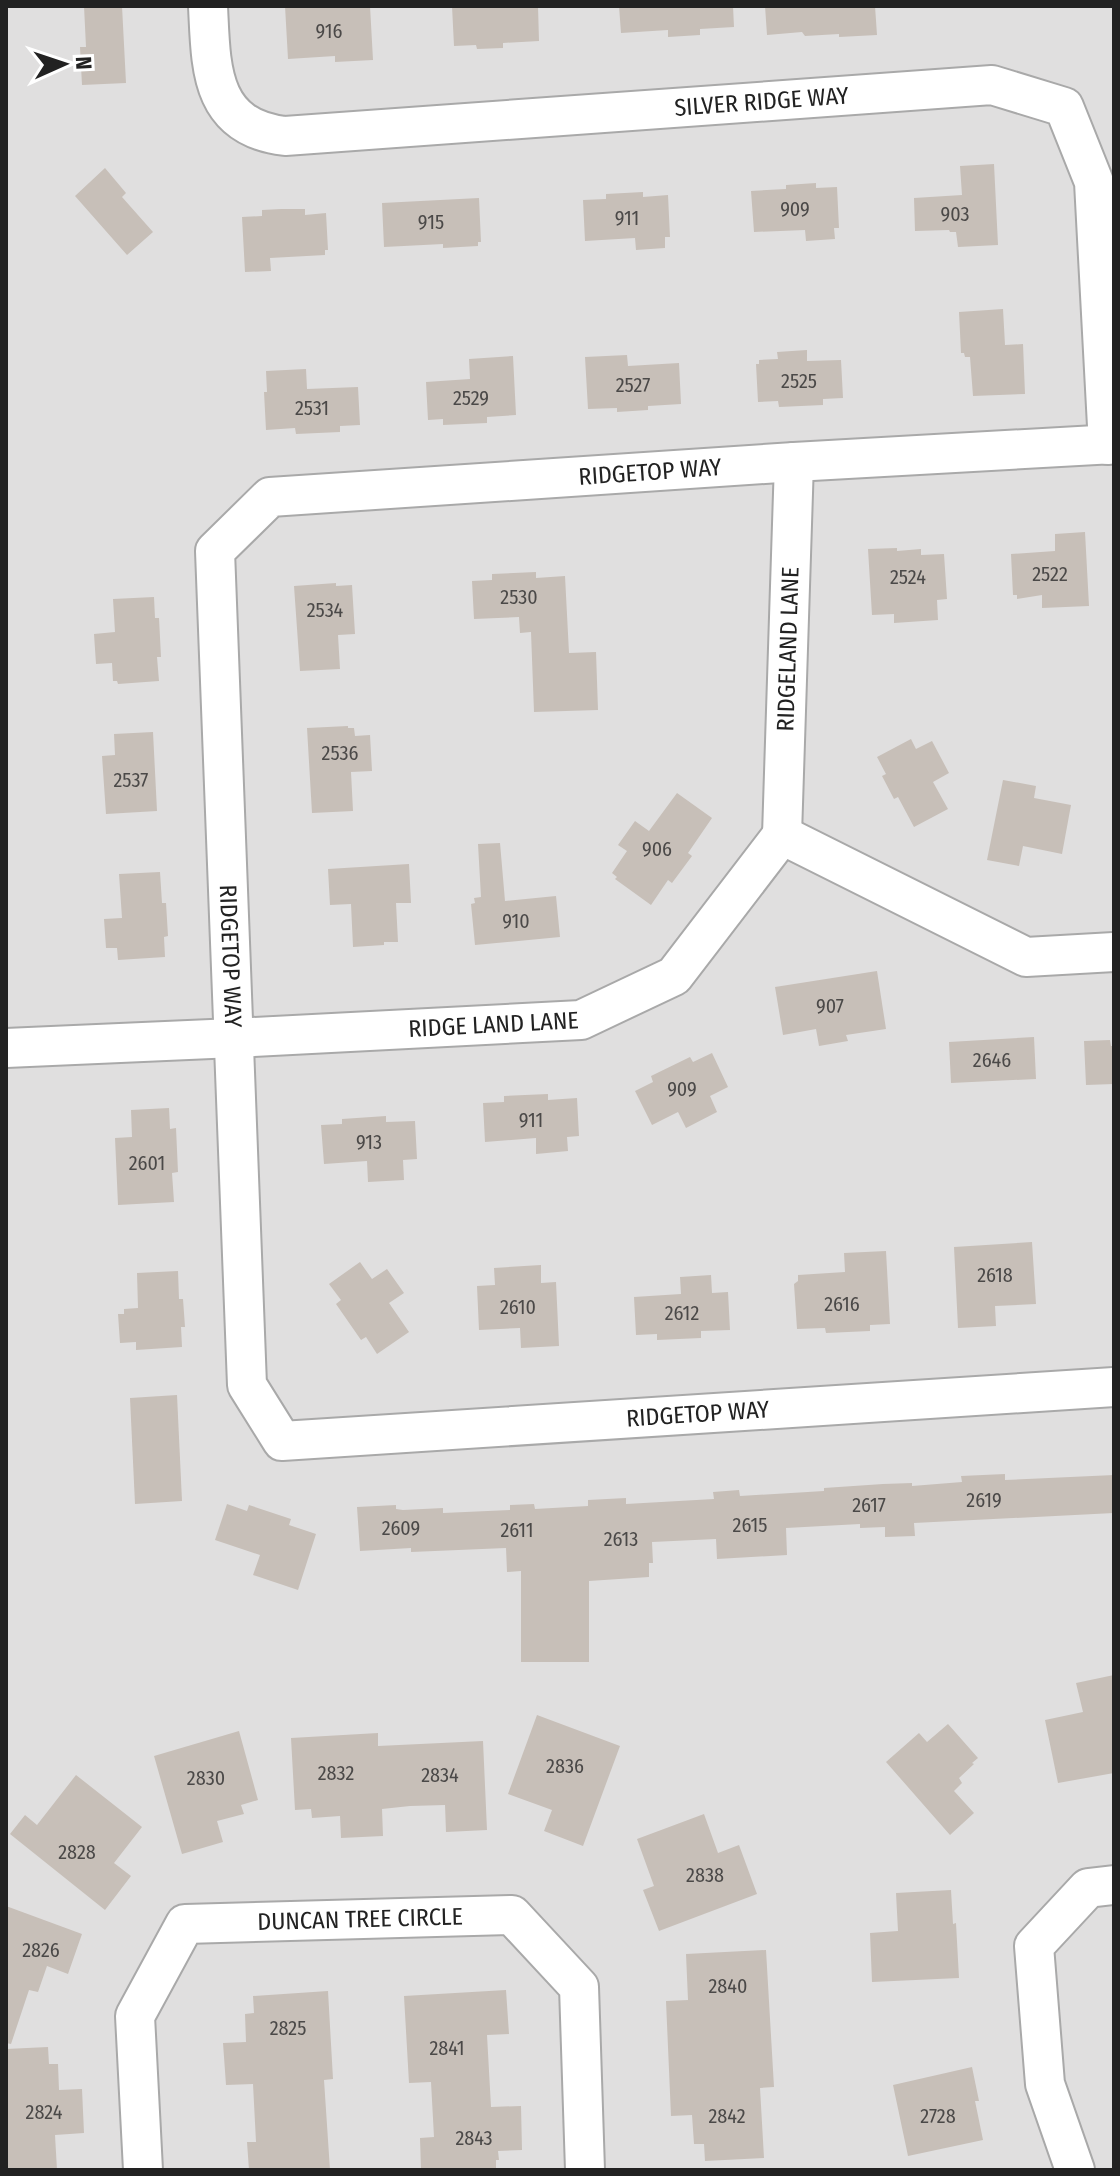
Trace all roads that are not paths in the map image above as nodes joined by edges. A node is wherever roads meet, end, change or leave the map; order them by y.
1 (208, 6) edge
2 (1111, 445) edge
3 (794, 462) junction
4 (782, 835) junction
5 (1114, 952) edge
6 (234, 1038) junction
7 (6, 1048) edge
8 (1114, 1387) edge
9 (1114, 1885) edge
10 (143, 2170) edge
11 (585, 2170) edge
12 (1075, 2170) edge

1 - 2 street, SILVER RIDGE WAY
2 - 3 street, RIDGETOP WAY
3 - 4 street, RIDGELAND LANE
3 - 6 street, RIDGETOP WAY
4 - 5 street
4 - 6 street, RIDGE LAND LANE
6 - 7 street, RIDGE LAND LANE
6 - 8 street, RIDGETOP WAY
9 - 12 street
10 - 11 street, DUNCAN TREE CIRCLE

